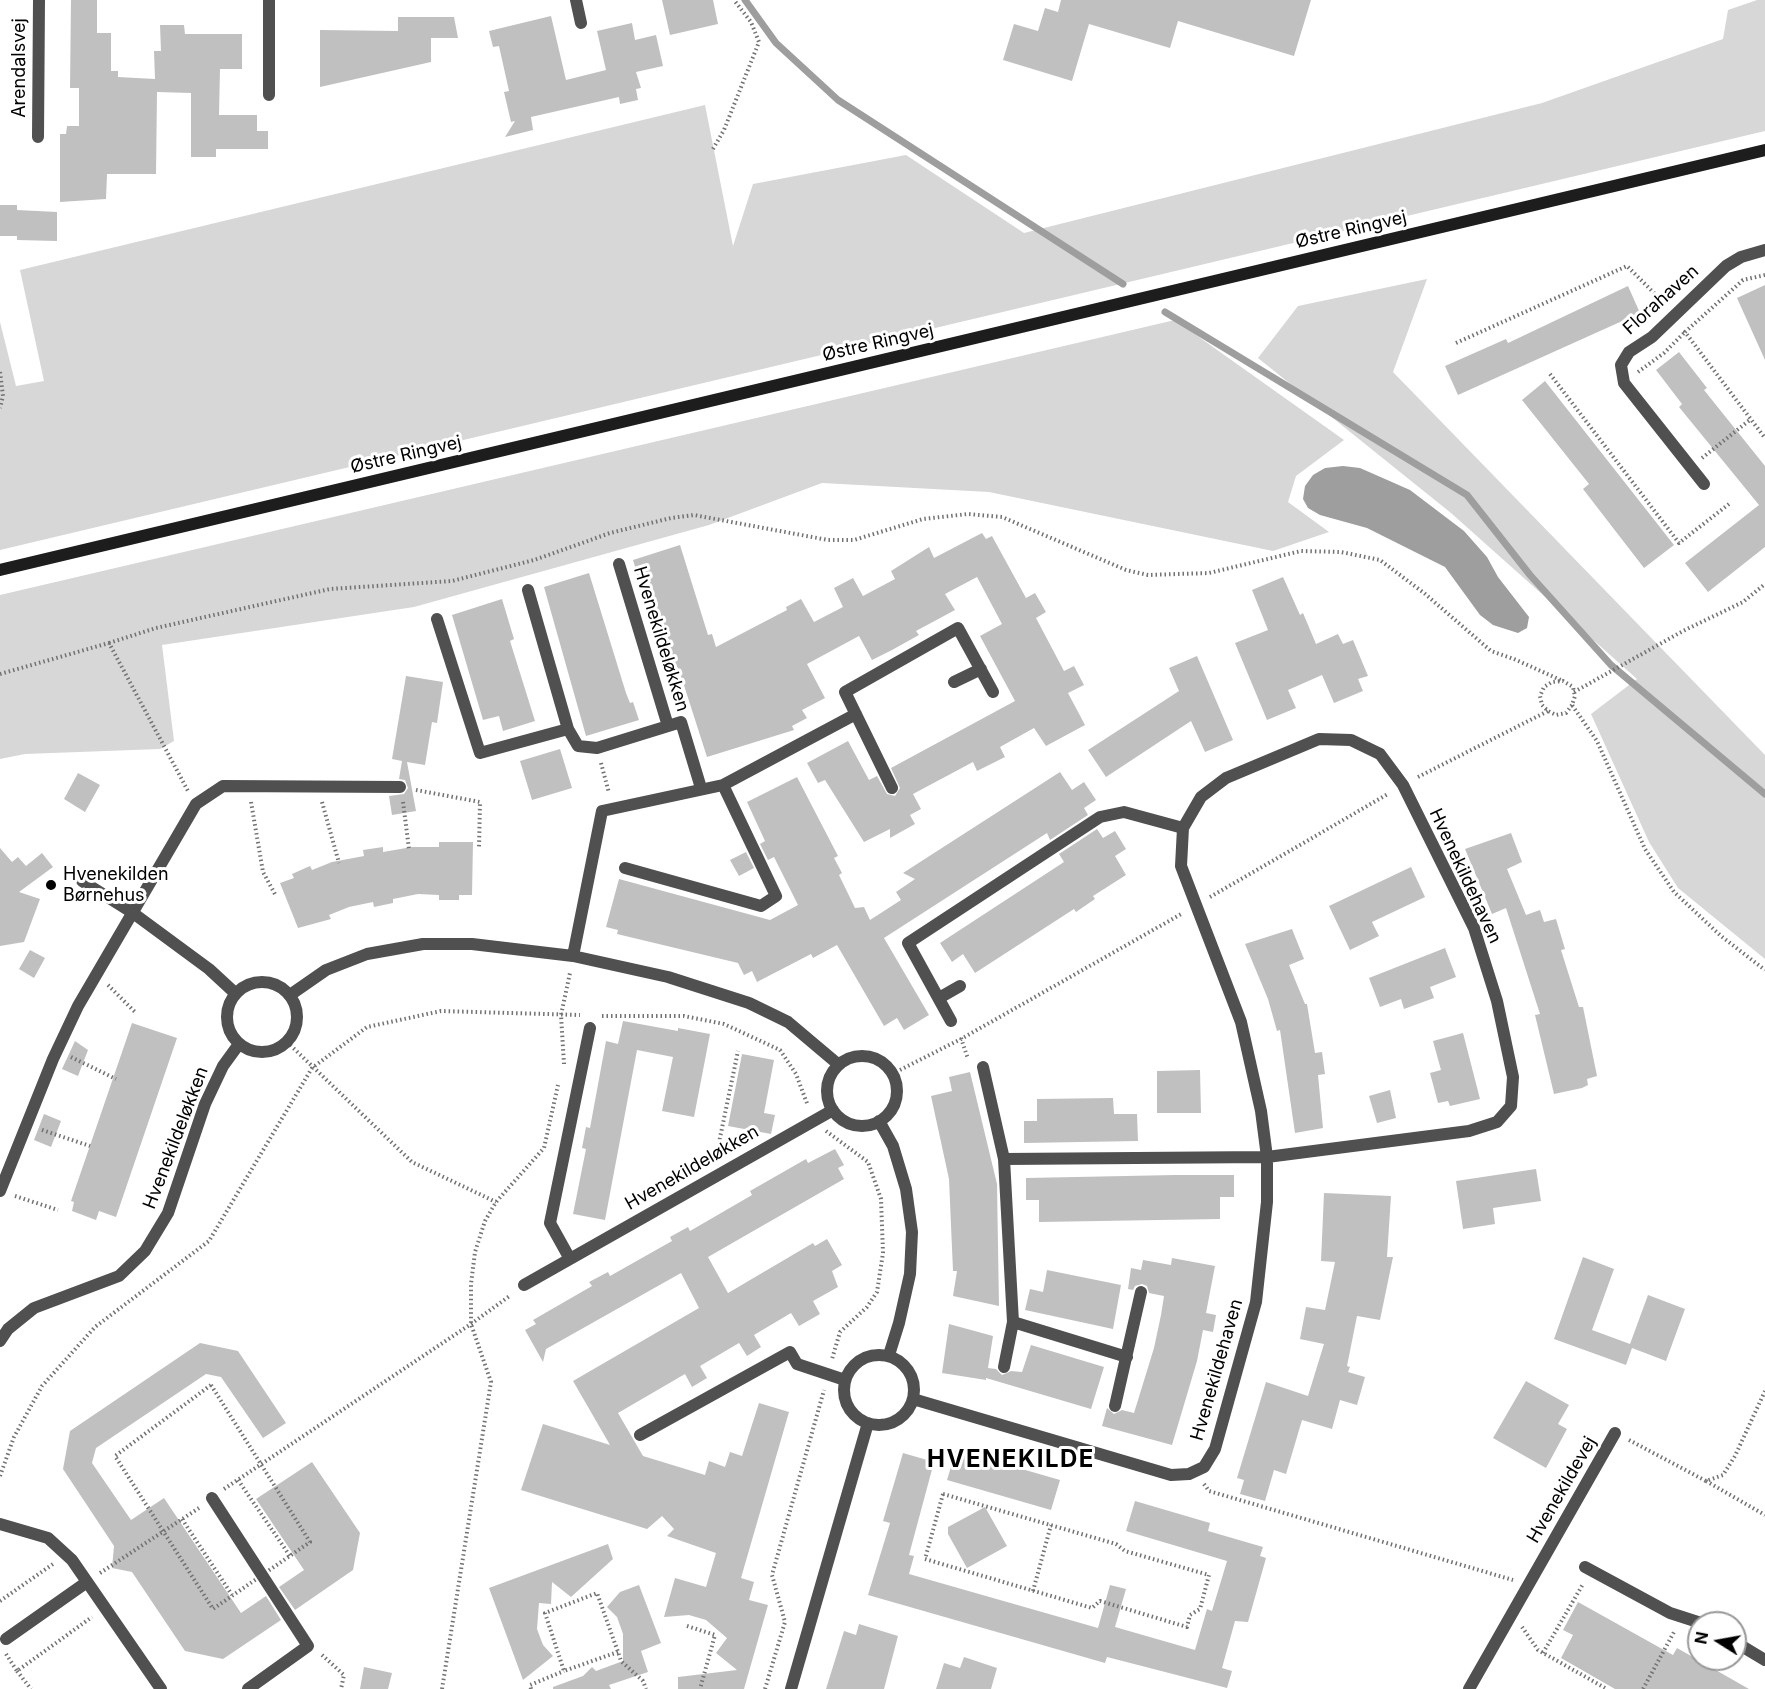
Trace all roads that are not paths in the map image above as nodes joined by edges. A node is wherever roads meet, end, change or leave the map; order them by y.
1 (39, 0) edge
2 (269, 0) edge
3 (576, 0) edge
4 (581, 23) dead end
5 (268, 95) dead end
6 (38, 137) dead end
7 (1765, 150) edge
8 (1765, 250) edge
9 (1704, 484) dead end
10 (619, 564) dead end
11 (0, 570) edge
12 (528, 590) dead end
13 (437, 619) dead end
14 (981, 669) junction
15 (954, 682) dead end
16 (993, 692) dead end
17 (856, 714) junction
18 (668, 726) junction
19 (568, 729) junction
20 (723, 785) junction
21 (400, 787) road end
22 (701, 788) junction
23 (892, 788) dead end
24 (1183, 828) junction
25 (626, 868) dead end
26 (82, 881) dead end
27 (133, 913) junction
28 (573, 956) junction
29 (960, 986) dead end
30 (235, 993) junction
31 (290, 995) junction
32 (939, 998) junction
33 (951, 1021) road end
34 (590, 1028) dead end
35 (239, 1044) junction
36 (839, 1065) junction
37 (983, 1066) road end
38 (832, 1110) junction
39 (879, 1121) junction
40 (1267, 1157) junction
41 (1004, 1159) junction
42 (0, 1191) edge
43 (570, 1259) junction
44 (524, 1285) road end
45 (1141, 1292) dead end
46 (1013, 1322) junction
47 (0, 1341) edge
48 (889, 1355) junction
49 (1127, 1357) junction
50 (1004, 1367) dead end
51 (845, 1380) junction
52 (913, 1399) junction
53 (1115, 1406) dead end
54 (868, 1424) junction
55 (1615, 1433) road end
56 (639, 1435) dead end
57 (212, 1498) road end
58 (0, 1524) edge
59 (1588, 1569) road end
60 (87, 1582) junction
61 (1687, 1618) edge
62 (3, 1643) edge
63 (1747, 1649) edge
64 (1765, 1660) edge
65 (161, 1689) edge
66 (248, 1689) edge
67 (790, 1689) edge
68 (1469, 1689) edge

1 - 6 street, Arendalsvej
2 - 5 street
3 - 4 street
7 - 11 main road, Østre Ringvej
8 - 9 street, Florahaven
10 - 18 street, Hvenekildeløkken
12 - 19 street
13 - 19 street
14 - 15 street
14 - 16 street
14 - 17 street
17 - 20 street
17 - 23 street
18 - 19 street, Hvenekildeløkken
18 - 22 street, Hvenekildeløkken
20 - 22 street
20 - 25 street
21 - 27 street
22 - 28 street
24 - 32 street
24 - 40 street, Hvenekildehaven
24 - 40 street, Hvenekildehaven
26 - 27 street
27 - 30 street
27 - 42 street
28 - 31 street
28 - 36 street
29 - 32 street
30 - 31 street
30 - 35 street
31 - 35 street
32 - 33 street
34 - 43 street
35 - 47 street, Hvenekildeløkken
36 - 38 street
36 - 39 street
37 - 41 street
38 - 39 street
38 - 43 street, Hvenekildeløkken
39 - 48 street
40 - 41 street, Hvenekildehaven
40 - 52 street, Hvenekildehaven
41 - 46 street
43 - 44 street, Hvenekildeløkken
45 - 49 street
46 - 49 street
46 - 50 street
48 - 51 street
48 - 52 street
49 - 53 street
51 - 54 street
51 - 56 street
52 - 54 street
54 - 67 street
55 - 68 street, Hvenekildevej
57 - 66 street
58 - 60 street
59 - 61 street
60 - 62 street
60 - 65 street
63 - 64 street

